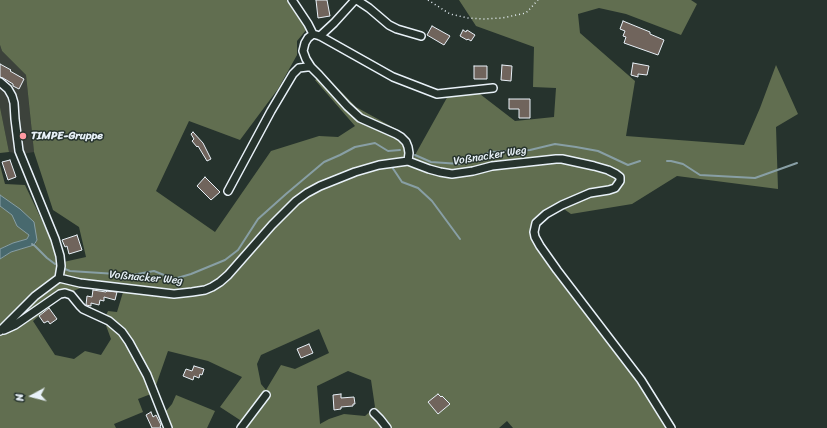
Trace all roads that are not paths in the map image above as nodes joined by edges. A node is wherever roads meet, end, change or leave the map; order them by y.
1 (292, 0) edge
2 (356, 0) edge
3 (316, 35) junction
4 (421, 36) dead end
5 (312, 67) junction
6 (0, 82) edge
7 (493, 88) dead end
8 (408, 161) junction
9 (228, 191) dead end
10 (59, 278) junction
11 (0, 331) edge
12 (266, 395) dead end
13 (374, 413) dead end
14 (168, 428) edge
15 (240, 428) edge
16 (386, 428) edge
17 (671, 428) edge

1 - 3 street
2 - 3 street
2 - 4 street
3 - 5 street
3 - 7 street
5 - 8 street
5 - 9 street
6 - 10 street
8 - 10 street, Voßnacker Weg
8 - 17 street, Voßnacker Weg
10 - 11 street
11 - 14 street
12 - 15 street
13 - 16 street

